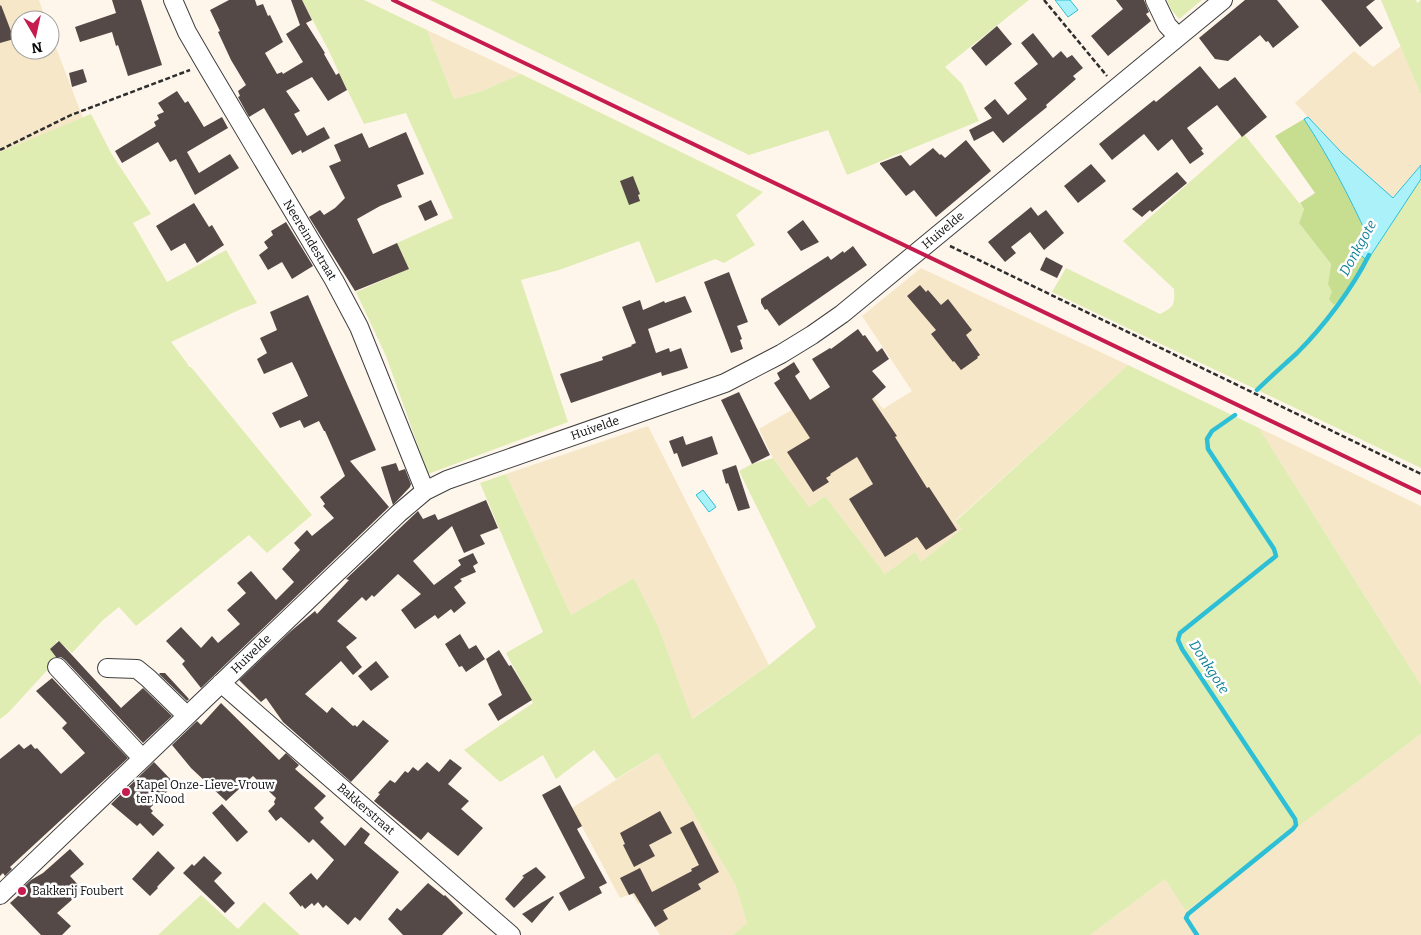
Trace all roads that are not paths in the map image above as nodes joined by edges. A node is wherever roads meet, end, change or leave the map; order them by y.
1 (173, 0) edge
2 (1155, 0) edge
3 (1223, 0) edge
4 (1178, 37) junction
5 (425, 491) junction
6 (57, 667) dead end
7 (107, 668) dead end
8 (221, 683) junction
9 (186, 715) junction
10 (142, 758) junction
11 (0, 895) edge
12 (511, 935) edge

1 - 5 street, Neereindestraat
2 - 4 street
3 - 4 street, Huivelde
4 - 5 street, Huivelde
5 - 8 street, Huivelde
6 - 10 street
7 - 9 street
8 - 9 street, Huivelde
8 - 12 street, Bakkerstraat
9 - 10 street, Huivelde
10 - 11 street, Huivelde

